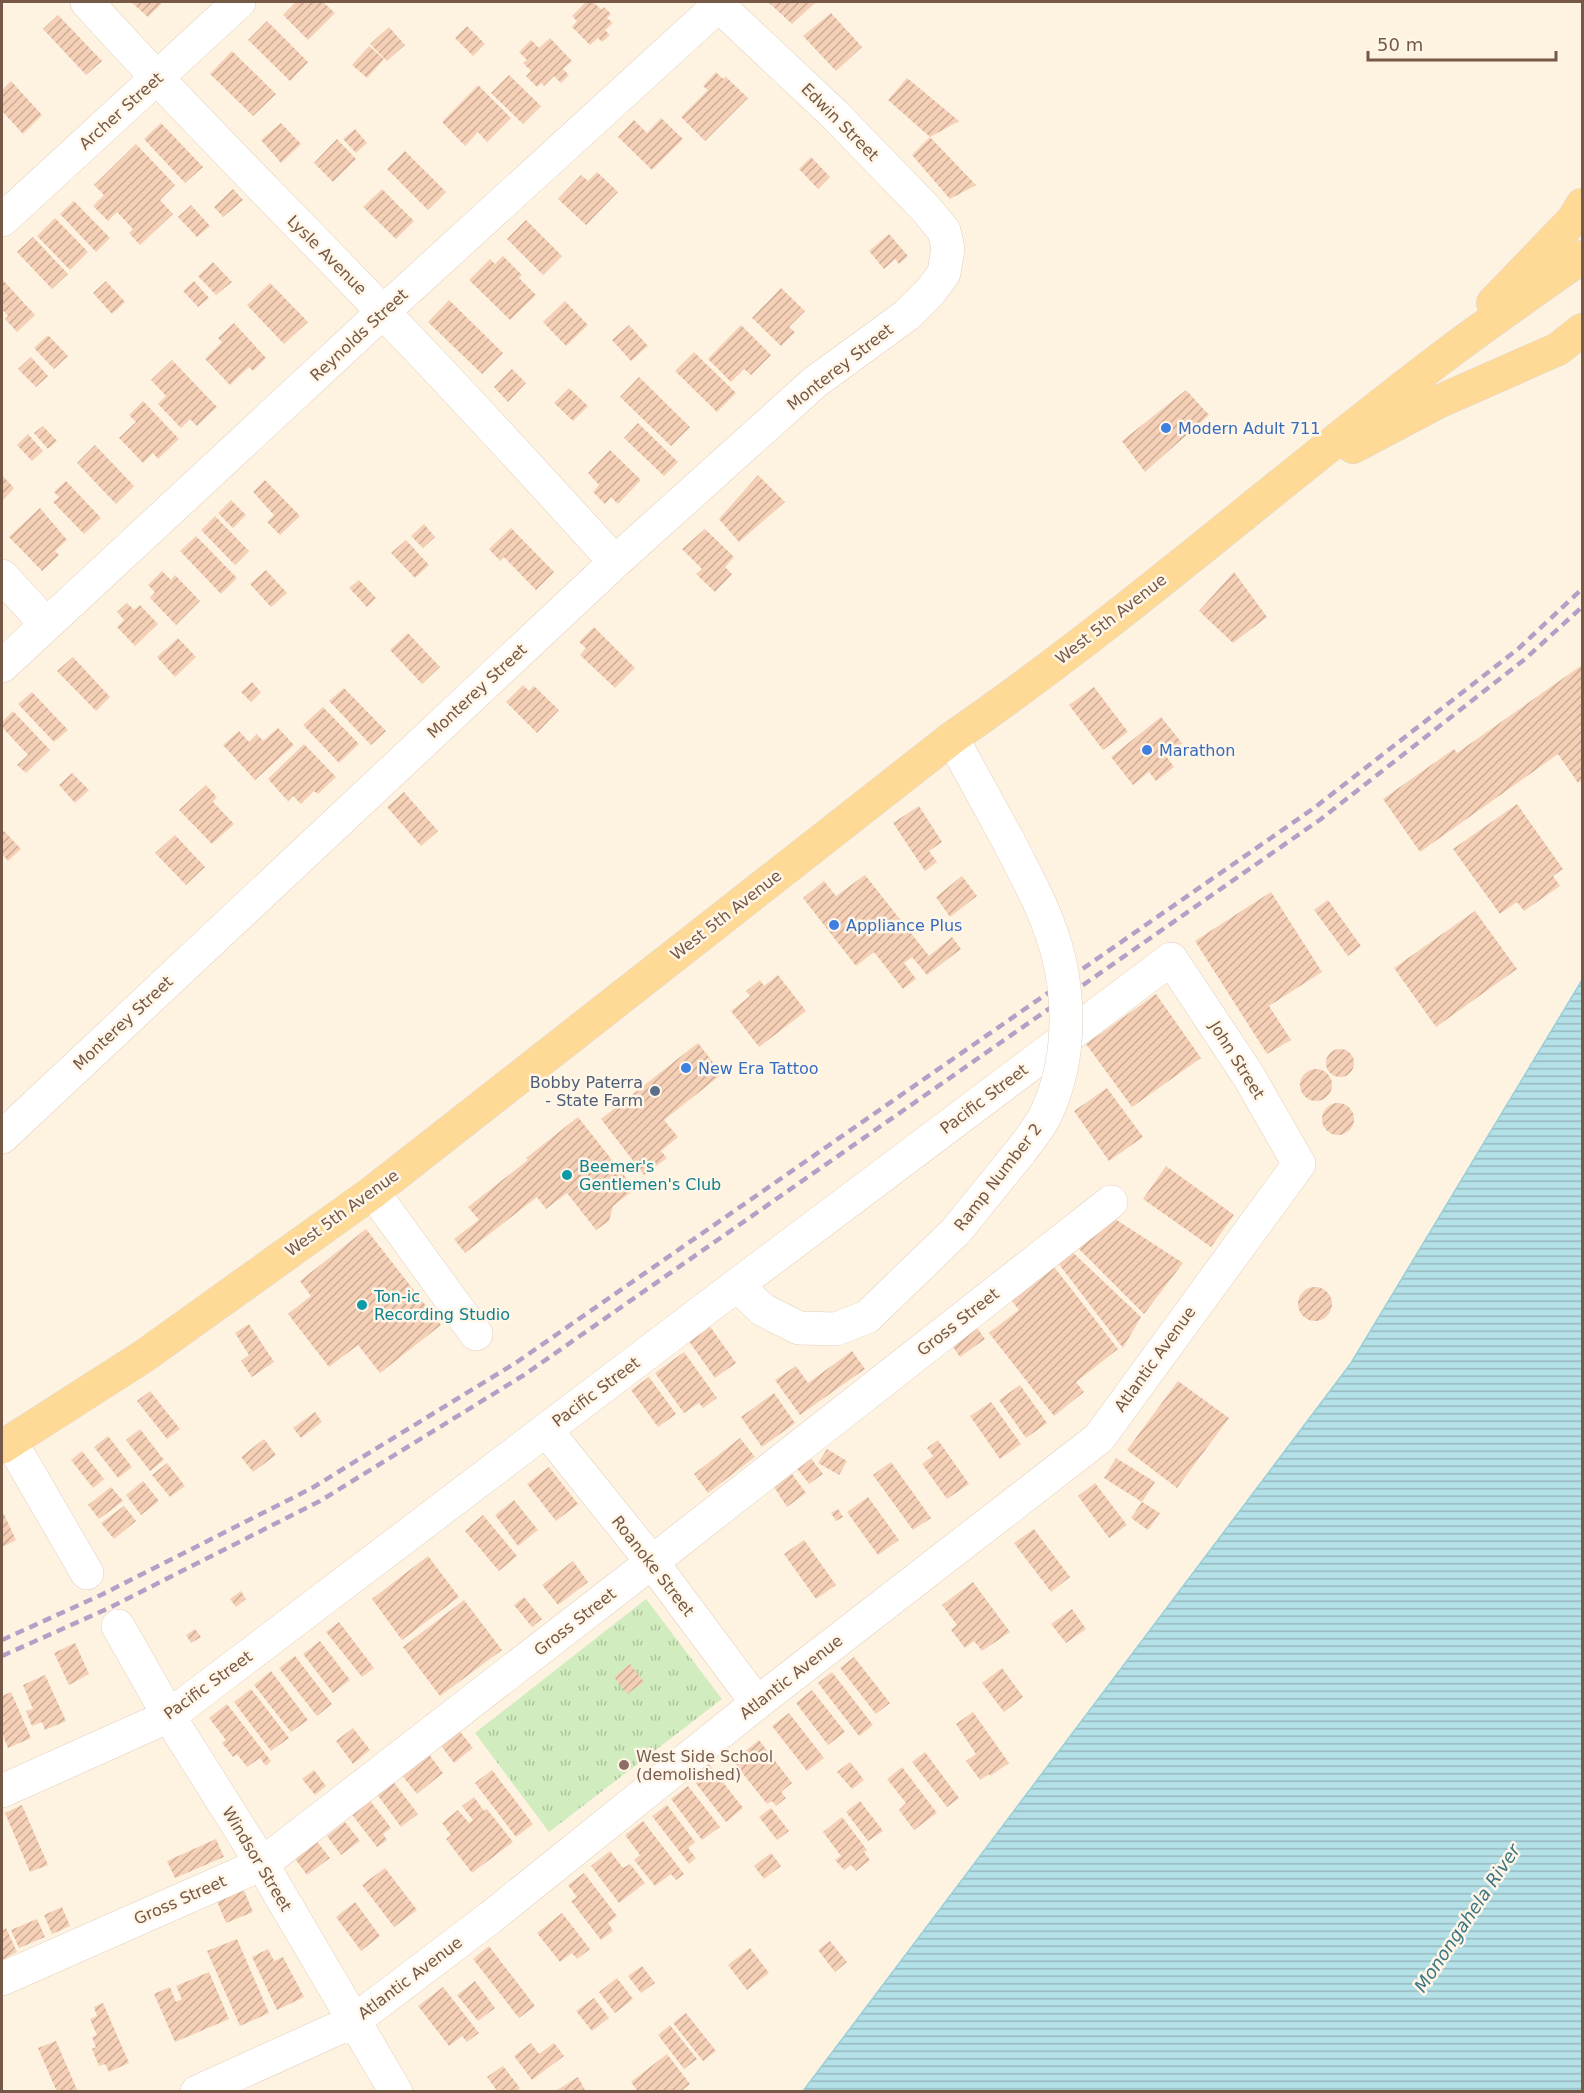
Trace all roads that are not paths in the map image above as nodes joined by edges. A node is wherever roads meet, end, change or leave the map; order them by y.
1 (87, 2) edge
2 (239, 2) edge
3 (717, 3) edge
4 (156, 79) junction
5 (1579, 212) edge
6 (2, 220) edge
7 (948, 248) joint
8 (1582, 257) edge
9 (383, 312) junction
10 (1582, 330) edge
11 (1435, 363) junction
12 (1275, 490) junction
13 (615, 562) junction
14 (2, 576) edge
15 (46, 624) junction
16 (2, 666) edge
17 (952, 738) junction
18 (1171, 959) joint
19 (2, 1137) edge
20 (1299, 1164) joint
21 (373, 1192) junction
22 (1110, 1202) dead end
23 (737, 1285) junction
24 (476, 1334) dead end
25 (546, 1430) junction
26 (6, 1445) edge
27 (652, 1562) junction
28 (87, 1573) dead end
29 (118, 1626) dead end
30 (758, 1703) junction
31 (169, 1716) junction
32 (2, 1791) edge
33 (262, 1864) junction
34 (2, 1979) edge
35 (354, 2021) junction
36 (197, 2091) edge
37 (396, 2091) edge

1 - 4 street, Lysle Avenue
2 - 4 street, Archer Street
3 - 7 street, Edwin Street
3 - 9 street, Reynolds Street
4 - 6 street, Archer Street
4 - 9 street, Lysle Avenue
5 - 11 main road
7 - 13 street, Monterey Street
8 - 11 main road
9 - 13 street, Lysle Avenue
9 - 15 street, Reynolds Street
10 - 12 main road
11 - 12 main road, West 5th Avenue
12 - 17 main road, West 5th Avenue
13 - 19 street, Monterey Street
14 - 15 street
15 - 16 street, Reynolds Street
17 - 21 main road, West 5th Avenue
17 - 23 street, Ramp Number 2, bridge
18 - 20 street, John Street
18 - 23 street, Pacific Street
20 - 30 street, Atlantic Avenue
21 - 24 street
21 - 26 main road, West 5th Avenue
22 - 27 street, Gross Street
23 - 25 street, Pacific Street
25 - 27 street, Roanoke Street
25 - 31 street, Pacific Street
26 - 28 street
27 - 30 street, Roanoke Street
27 - 33 street, Gross Street
29 - 31 street, Windsor Street
30 - 35 street, Atlantic Avenue
31 - 32 street, Pacific Street
31 - 33 street, Windsor Street
33 - 34 street, Gross Street
33 - 35 street, Windsor Street
35 - 36 street, Atlantic Avenue
35 - 37 street, Windsor Street

